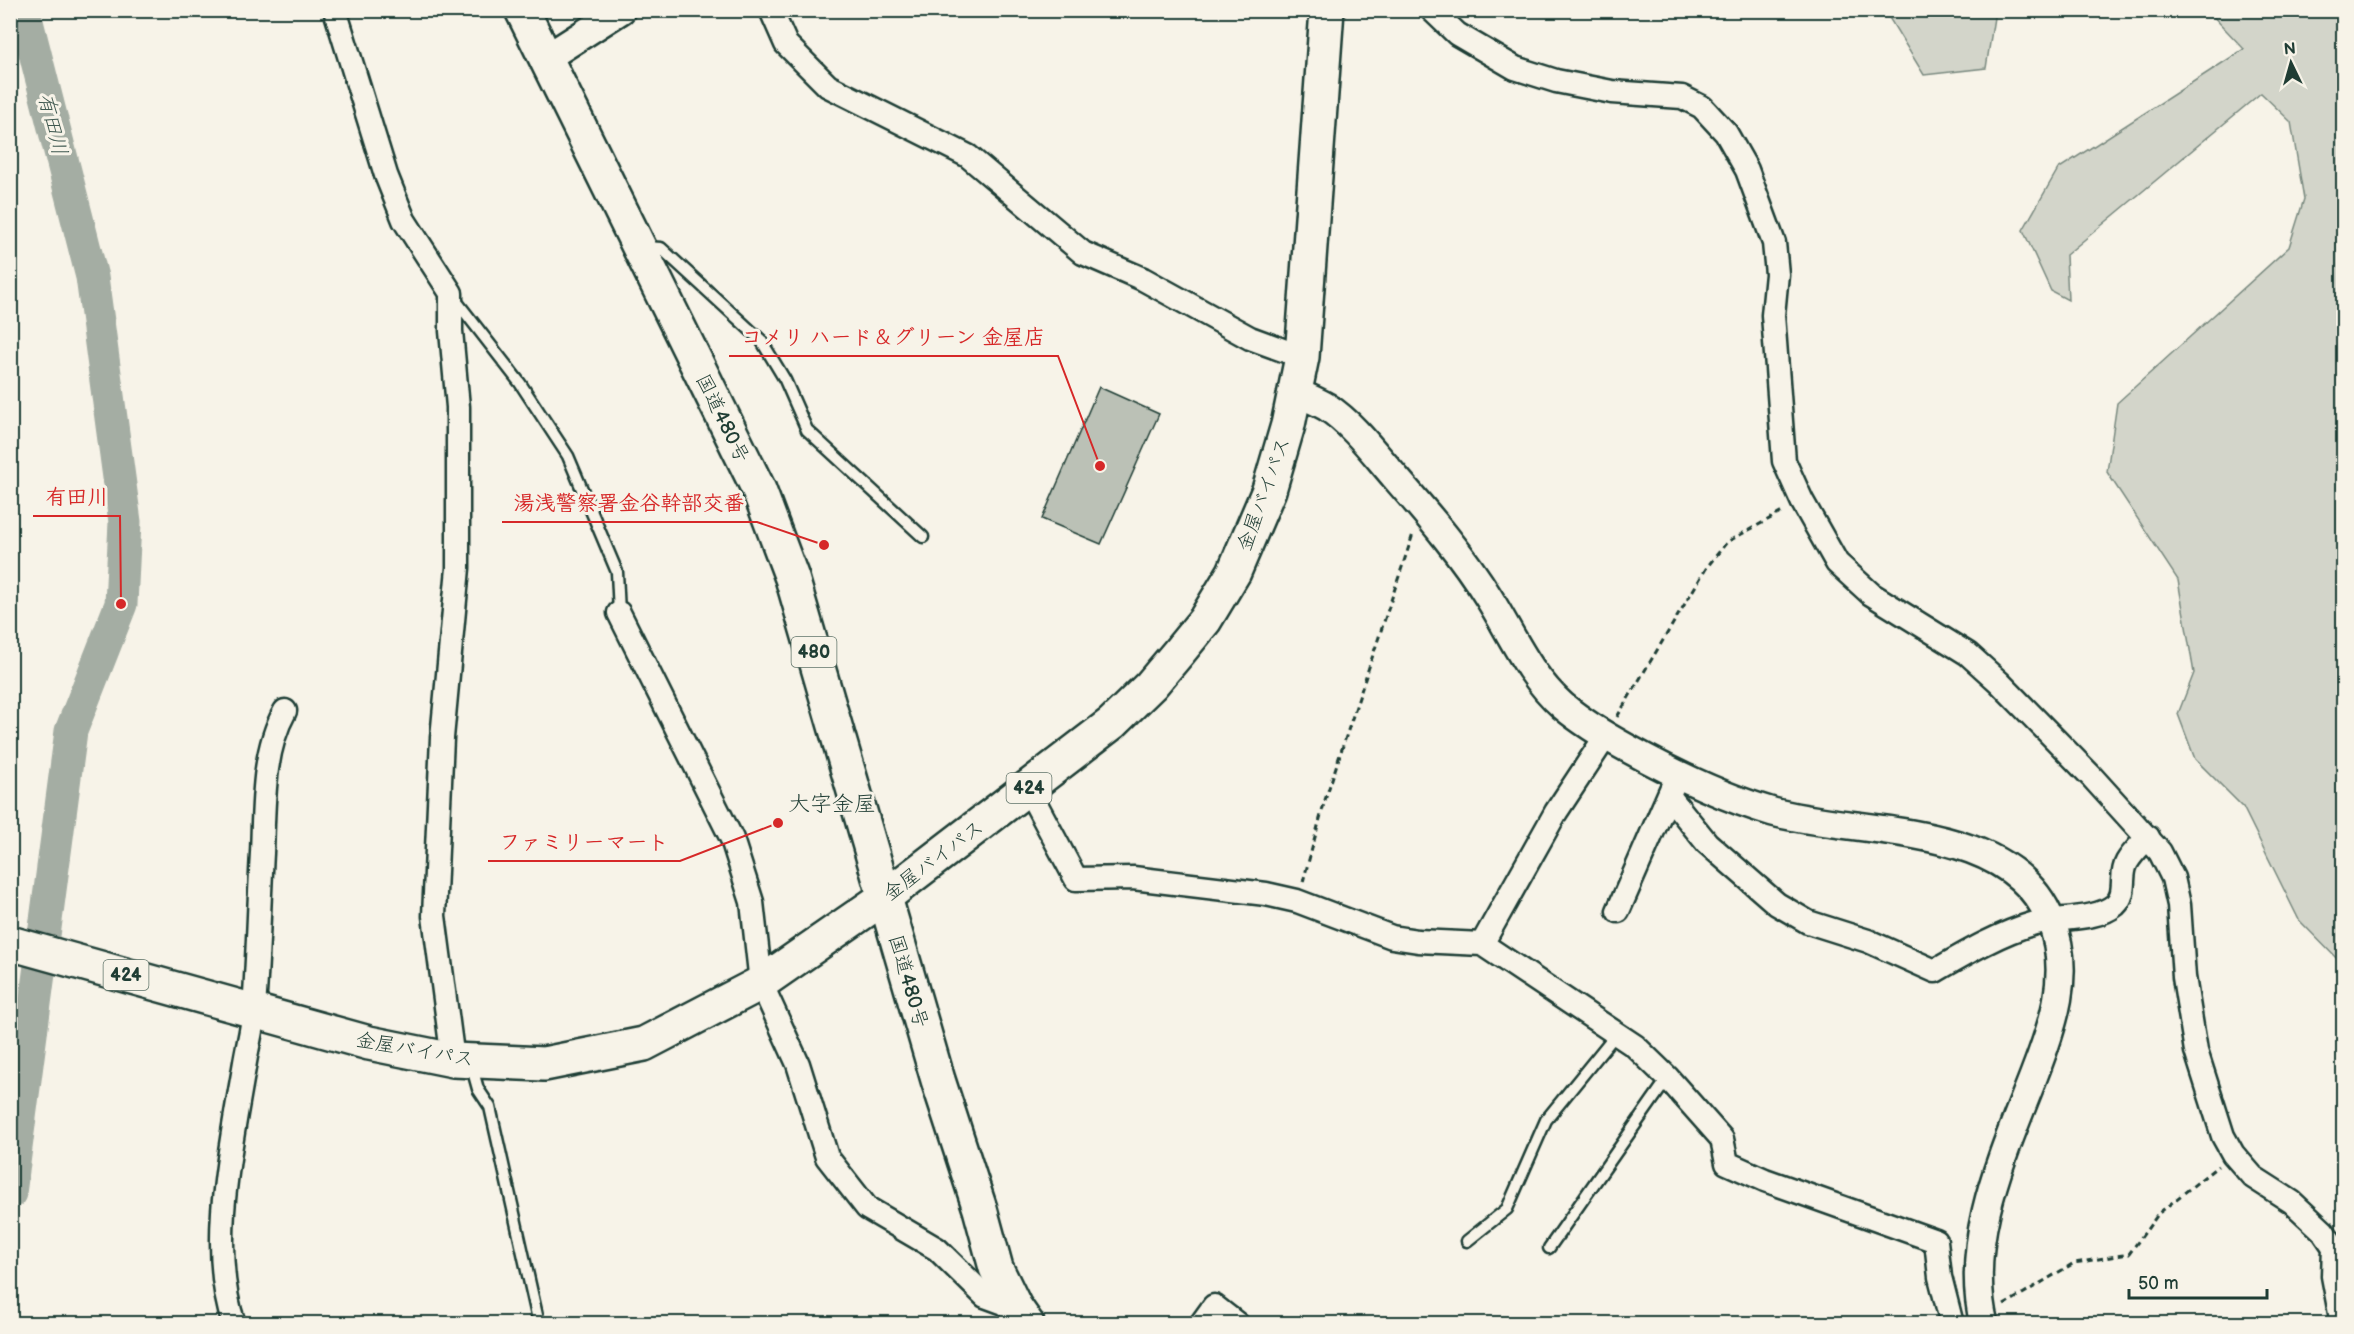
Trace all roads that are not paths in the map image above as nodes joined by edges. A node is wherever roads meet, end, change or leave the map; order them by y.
1 (335, 10) edge
2 (522, 10) edge
3 (621, 10) edge
4 (771, 10) edge
5 (1327, 10) edge
6 (1432, 10) edge
7 (546, 58) junction
8 (639, 247) junction
9 (450, 293) junction
10 (1302, 357) junction
11 (1296, 392) junction
12 (923, 537) dead end
13 (620, 613) joint
14 (285, 711) dead end
15 (1606, 736) junction
16 (1673, 786) junction
17 (1028, 789) junction
18 (2148, 837) junction
19 (885, 897) junction
20 (1618, 911) dead end
21 (2051, 920) junction
22 (10, 943) edge
23 (1482, 944) junction
24 (761, 983) junction
25 (247, 1009) junction
26 (1616, 1034) junction
27 (461, 1060) junction
28 (1668, 1078) junction
29 (2339, 1239) edge
30 (1467, 1241) dead end
31 (1549, 1248) dead end
32 (1021, 1315) edge
33 (1979, 1322) edge
34 (234, 1323) edge
35 (539, 1323) edge
36 (1201, 1323) edge
37 (1237, 1323) edge
38 (1952, 1323) edge
39 (2342, 1323) edge

1 - 9 street
2 - 7 highway, 国道480号 / 480
3 - 7 street
4 - 10 street
5 - 10 highway, 金屋バイパス / 424
6 - 18 street
7 - 8 highway, 国道480号 / 480
8 - 12 lane
8 - 19 highway, 国道480号 / 480
9 - 13 lane
9 - 27 street
10 - 11 highway, 金屋バイパス / 424
11 - 15 street
11 - 17 highway, 金屋バイパス / 424
13 - 24 street
14 - 25 street
15 - 16 street
15 - 23 street
16 - 20 street
16 - 21 street
16 - 21 street
17 - 19 highway, 金屋バイパス / 424
17 - 23 street
18 - 21 street
18 - 29 street
19 - 24 highway, 金屋バイパス / 424
19 - 32 highway, 国道480号 / 480
21 - 33 street
22 - 25 highway, 金屋バイパス / 424
23 - 26 street
24 - 27 highway, 金屋バイパス / 424
24 - 32 street
25 - 27 highway, 金屋バイパス / 424
25 - 34 street
26 - 28 street
26 - 30 lane
27 - 35 lane
28 - 31 lane
28 - 38 street
29 - 39 street
36 - 37 street

